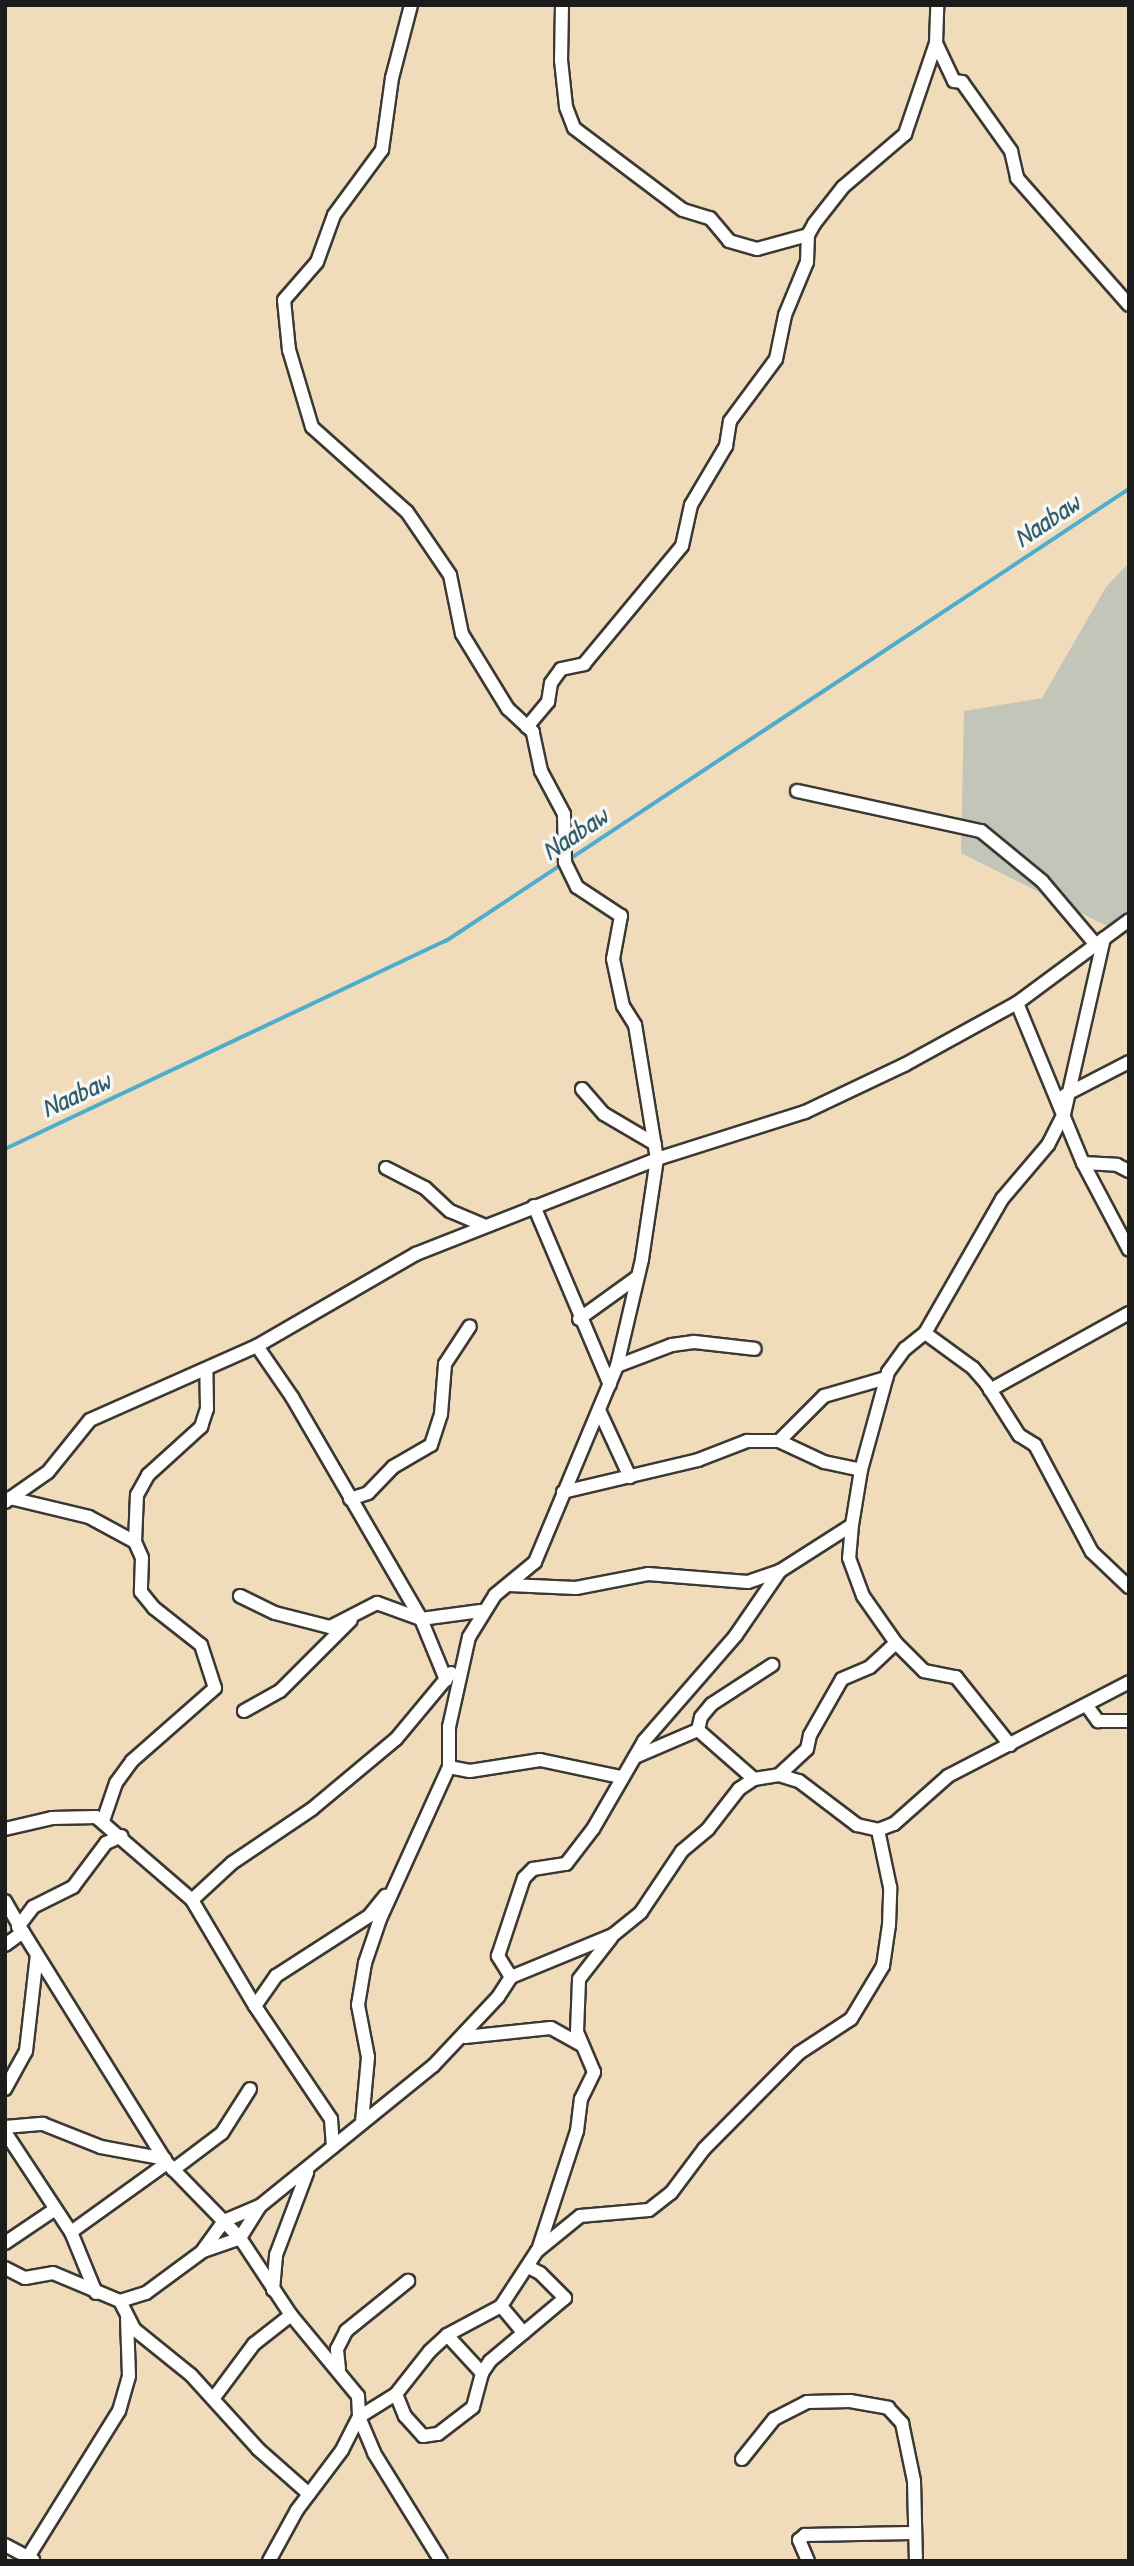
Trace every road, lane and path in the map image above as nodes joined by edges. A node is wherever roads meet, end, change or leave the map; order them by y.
1 (411, 5) edge
2 (562, 5) edge
3 (937, 5) edge
4 (936, 43) junction
5 (808, 235) junction
6 (1129, 305) edge
7 (527, 727) junction
8 (797, 791) dead end
9 (1129, 920) edge
10 (1100, 942) junction
11 (1017, 1003) junction
12 (1129, 1062) edge
13 (582, 1089) dead end
14 (1065, 1095) junction
15 (1063, 1114) junction
16 (655, 1144) junction
17 (657, 1159) junction
18 (1083, 1163) junction
19 (386, 1168) dead end
20 (1129, 1171) edge
21 (534, 1206) junction
22 (485, 1226) junction
23 (1129, 1250) edge
24 (636, 1278) junction
25 (1129, 1313) edge
26 (579, 1319) junction
27 (470, 1326) dead end
28 (925, 1333) junction
29 (257, 1346) junction
30 (755, 1349) dead end
31 (617, 1366) junction
32 (206, 1370) junction
33 (886, 1378) junction
34 (610, 1385) junction
35 (990, 1390) junction
36 (599, 1410) junction
37 (779, 1441) junction
38 (861, 1470) junction
39 (629, 1477) junction
40 (563, 1492) junction
41 (350, 1499) junction
42 (8, 1500) edge
43 (852, 1525) junction
44 (135, 1542) junction
45 (780, 1571) junction
46 (509, 1586) junction
47 (1129, 1587) edge
48 (240, 1596) dead end
49 (480, 1611) junction
50 (356, 1613) junction
51 (421, 1619) junction
52 (896, 1643) junction
53 (460, 1662) junction
54 (772, 1665) dead end
55 (446, 1680) junction
56 (1129, 1682) edge
57 (1087, 1706) junction
58 (244, 1711) dead end
59 (1129, 1721) edge
60 (698, 1730) junction
61 (1010, 1745) junction
62 (633, 1758) junction
63 (449, 1767) junction
64 (779, 1775) junction
65 (621, 1777) junction
66 (754, 1779) junction
67 (103, 1821) junction
68 (5, 1829) edge
69 (878, 1830) junction
70 (122, 1836) junction
71 (396, 1882) junction
72 (192, 1900) junction
73 (5, 1901) edge
74 (20, 1929) junction
75 (613, 1935) junction
76 (5, 1945) edge
77 (37, 1955) junction
78 (511, 1977) junction
79 (255, 2006) junction
80 (465, 2036) junction
81 (582, 2045) junction
82 (5, 2089) edge
83 (250, 2089) dead end
84 (362, 2122) junction
85 (5, 2129) edge
86 (333, 2147) junction
87 (168, 2164) junction
88 (308, 2171) junction
89 (260, 2206) junction
90 (54, 2210) junction
91 (224, 2221) junction
92 (72, 2232) junction
93 (240, 2238) junction
94 (5, 2243) edge
95 (203, 2251) junction
96 (537, 2251) junction
97 (528, 2267) junction
98 (5, 2268) edge
99 (408, 2281) dead end
100 (273, 2290) junction
101 (96, 2293) junction
102 (120, 2301) junction
103 (501, 2306) junction
104 (291, 2315) junction
105 (127, 2319) junction
106 (524, 2333) junction
107 (447, 2335) junction
108 (339, 2369) junction
109 (482, 2373) junction
110 (396, 2394) junction
111 (213, 2399) junction
112 (359, 2417) junction
113 (742, 2459) dead end
114 (309, 2494) junction
115 (912, 2533) junction
116 (5, 2545) edge
117 (31, 2559) edge
118 (269, 2561) edge
119 (440, 2561) edge
120 (808, 2561) edge
121 (916, 2561) edge

1 - 7 street
2 - 5 street
3 - 4 street
4 - 5 street
4 - 6 street
5 - 7 street
7 - 16 street
8 - 10 street
9 - 10 street
10 - 11 street
10 - 14 street
11 - 15 street
11 - 17 street
12 - 14 street
13 - 16 street
14 - 15 street
15 - 18 street
15 - 28 street
16 - 17 street
17 - 21 street
17 - 24 street
18 - 20 street
18 - 23 street
19 - 22 street
21 - 22 street
21 - 26 street
22 - 29 street
24 - 26 street
24 - 31 street
25 - 35 street
26 - 34 street
27 - 41 street
28 - 33 street
28 - 35 street
29 - 32 street
29 - 41 street
30 - 31 street
31 - 34 street
32 - 42 street
32 - 44 street
33 - 37 street
33 - 38 street
34 - 36 street
35 - 47 street
36 - 39 street
36 - 40 street
37 - 38 street
37 - 39 street
38 - 43 street
39 - 40 street
40 - 46 street
41 - 51 street
42 - 44 street
43 - 45 street
43 - 52 street
44 - 67 street
45 - 46 street
45 - 62 street
46 - 49 street
48 - 50 street
49 - 51 street
49 - 53 street
50 - 51 street
50 - 58 street
51 - 55 street
52 - 61 street
52 - 64 street
53 - 55 street
53 - 63 street
54 - 60 street
55 - 72 street
56 - 57 street
57 - 59 street
57 - 61 street
60 - 62 street
60 - 66 street
61 - 69 street
62 - 65 street
63 - 65 street
63 - 71 street
64 - 66 street
64 - 69 street
65 - 78 street
66 - 75 street
67 - 68 street
67 - 70 street
69 - 96 street
70 - 72 street
70 - 74 street
71 - 79 street
71 - 84 street
72 - 79 street
73 - 74 street
74 - 76 street
74 - 77 street
75 - 78 street
75 - 81 street
77 - 82 street
77 - 87 street
78 - 80 street
79 - 86 street
80 - 81 street
80 - 84 street
81 - 96 street
83 - 87 street
84 - 86 street
85 - 87 street
85 - 90 street
86 - 88 street
87 - 91 street
87 - 92 street
88 - 89 street
88 - 100 street
89 - 91 street
89 - 93 street
90 - 92 street
90 - 94 street
91 - 93 street
91 - 95 street
92 - 101 street
93 - 95 street
93 - 100 street
95 - 102 street
96 - 97 street
97 - 103 street
97 - 106 street
98 - 101 street
99 - 108 street
100 - 104 street
101 - 102 street
102 - 105 street
103 - 106 street
103 - 107 street
104 - 108 street
104 - 111 street
105 - 111 street
105 - 117 street
106 - 109 street
107 - 109 street
107 - 110 street
108 - 112 street
109 - 110 street
110 - 112 street
111 - 114 street
112 - 114 street
112 - 119 street
113 - 115 street
114 - 118 street
115 - 120 street
115 - 121 street
116 - 117 street

